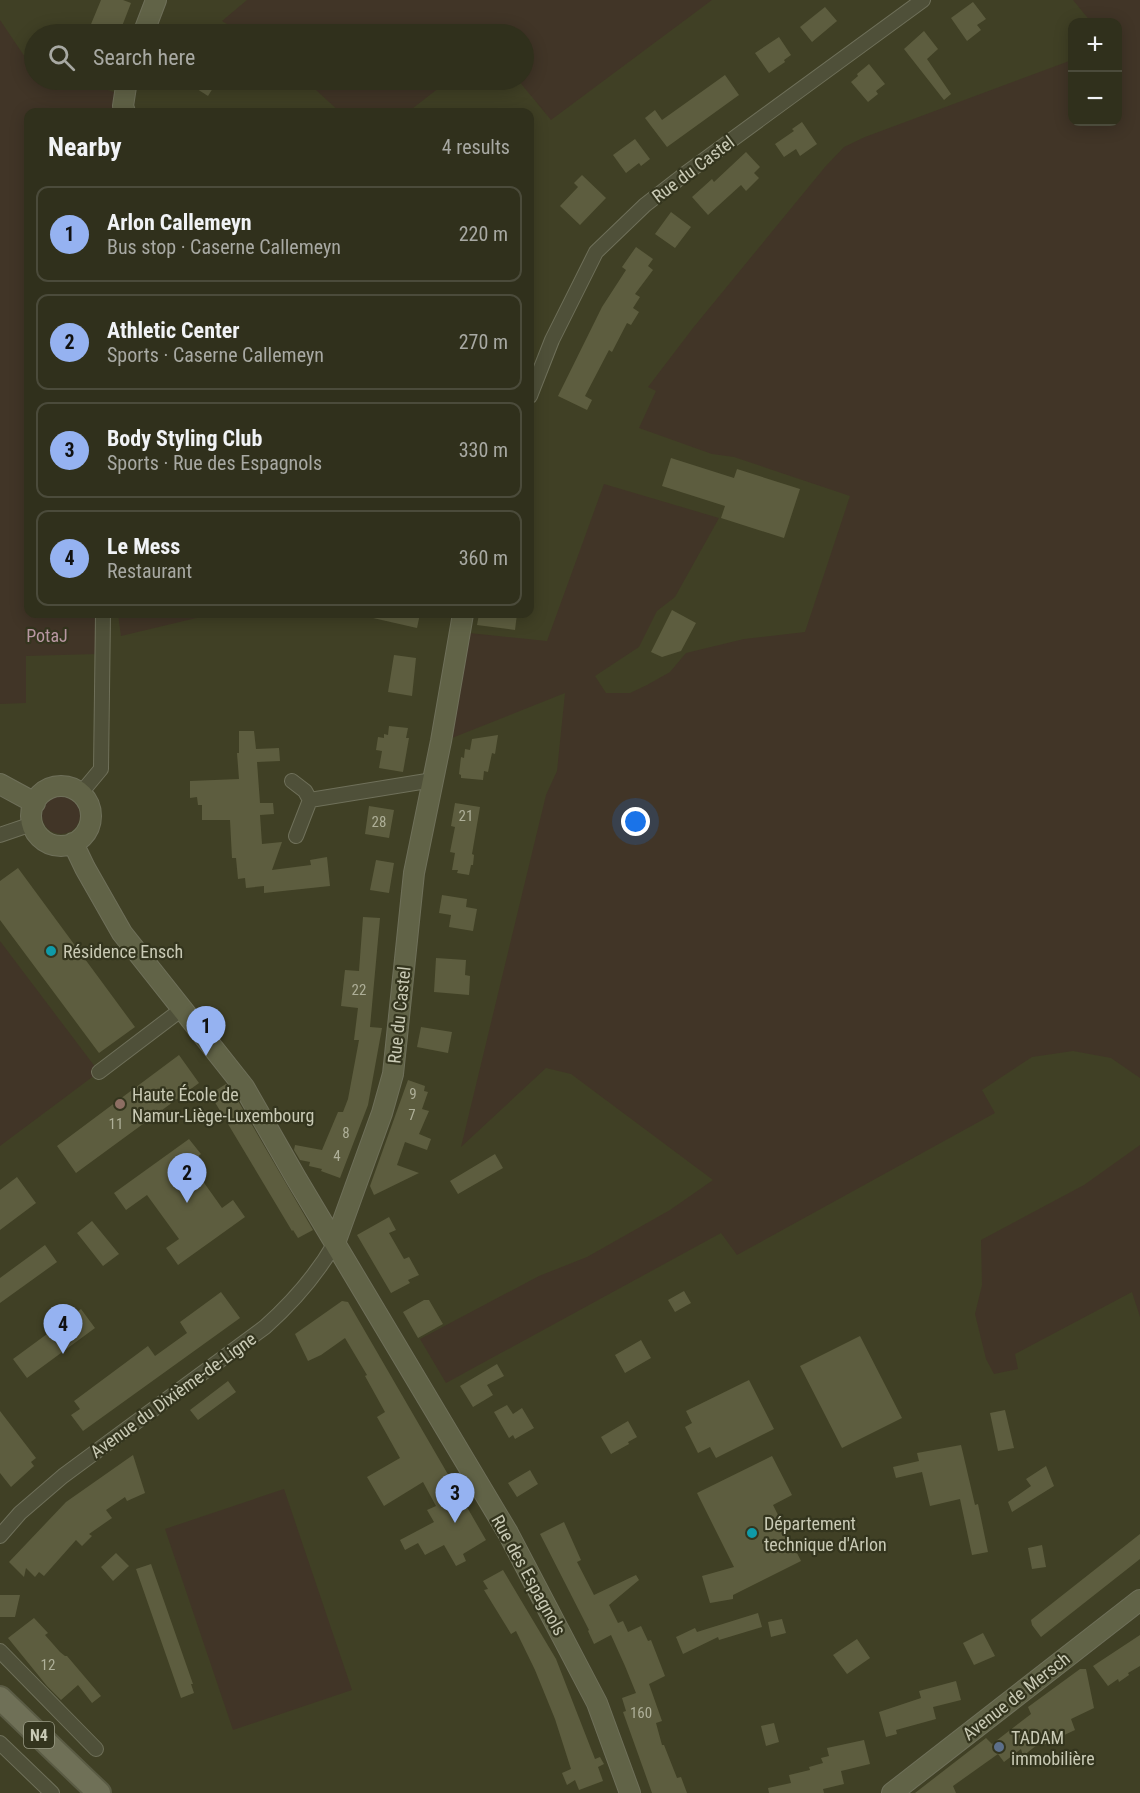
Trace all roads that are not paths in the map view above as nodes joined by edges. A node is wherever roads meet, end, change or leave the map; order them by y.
1 (156, 0) edge
2 (924, 0) edge
3 (147, 24) edge
4 (125, 90) edge
5 (124, 108) edge
6 (534, 386) edge
7 (103, 618) edge
8 (462, 618) edge
9 (433, 780) junction
10 (292, 781) dead end
11 (0, 784) edge
12 (81, 793) junction
13 (310, 800) junction
14 (35, 802) junction
15 (32, 824) junction
16 (0, 835) edge
17 (296, 836) dead end
18 (73, 843) junction
19 (182, 1009) junction
20 (99, 1072) dead end
21 (335, 1243) junction
22 (0, 1536) edge
23 (1140, 1600) edge
24 (0, 1651) edge
25 (0, 1698) edge
26 (0, 1743) edge
27 (96, 1749) dead end
28 (52, 1793) edge
29 (99, 1793) edge
30 (630, 1793) edge
31 (892, 1793) edge

1 - 3 street
2 - 6 street, Rue du Castel
4 - 5 street
7 - 12 street
8 - 9 street, Rue du Castel
9 - 13 street
9 - 21 street, Rue du Castel
10 - 13 street
11 - 14 street
12 - 14 street
12 - 18 street
13 - 17 street
14 - 15 street
15 - 16 street
15 - 18 street
18 - 19 street, Rue des Espagnols
19 - 20 street
19 - 21 street, Rue des Espagnols
21 - 22 street, Avenue du Dixième-de-Ligne
21 - 30 street, Rue des Espagnols
23 - 31 street, Avenue de Mersch
24 - 27 street
25 - 29 main road, N4
26 - 28 street

